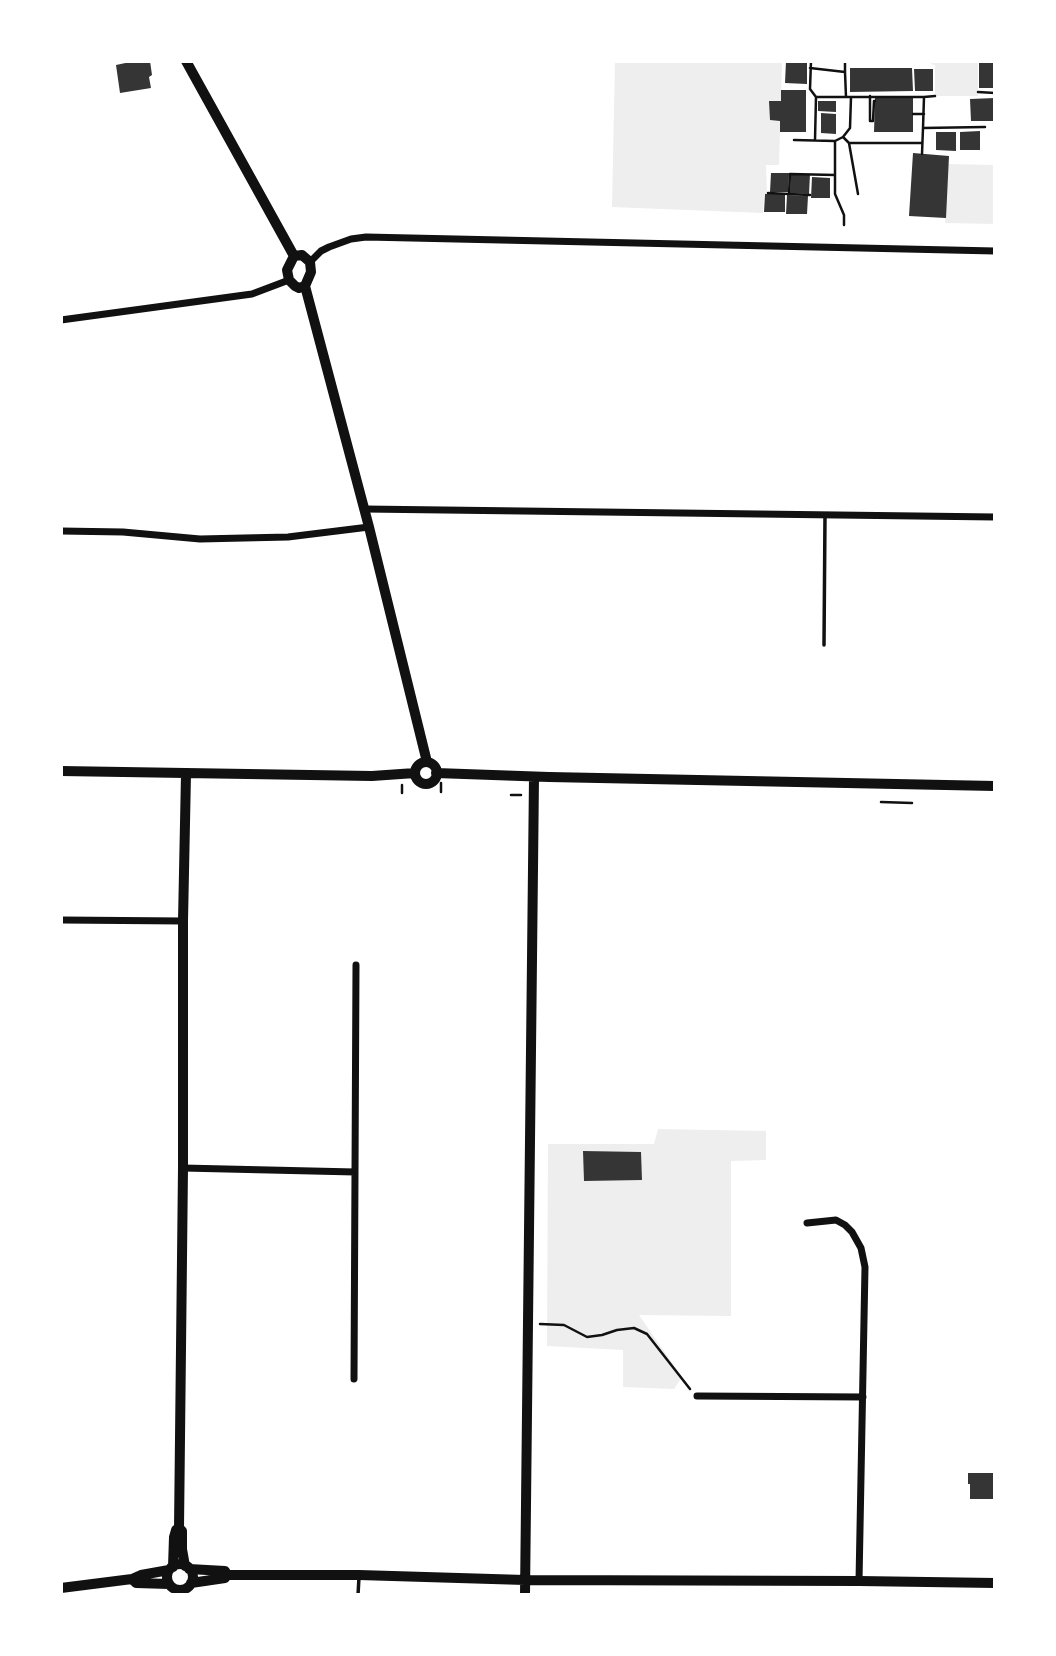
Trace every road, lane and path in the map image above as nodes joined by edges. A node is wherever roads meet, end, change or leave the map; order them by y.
1 (186, 61) edge
2 (811, 61) edge
3 (845, 61) edge
4 (810, 68) junction
5 (845, 72) junction
6 (978, 92) dead end
7 (995, 93) edge
8 (816, 96) junction
9 (870, 96) junction
10 (935, 96) dead end
11 (848, 97) junction
12 (924, 97) junction
13 (875, 101) dead end
14 (913, 114) dead end
15 (924, 114) junction
16 (985, 127) dead end
17 (923, 128) junction
18 (843, 137) junction
19 (794, 140) dead end
20 (815, 140) junction
21 (835, 141) junction
22 (849, 143) junction
23 (922, 143) junction
24 (922, 154) dead end
25 (835, 175) junction
26 (768, 193) dead end
27 (789, 194) junction
28 (858, 194) dead end
29 (810, 195) dead end
30 (844, 225) dead end
31 (995, 251) edge
32 (294, 256) junction
33 (310, 262) junction
34 (289, 280) junction
35 (305, 286) junction
36 (61, 320) edge
37 (365, 509) junction
38 (825, 515) junction
39 (995, 517) edge
40 (369, 527) junction
41 (61, 531) edge
42 (824, 645) dead end
43 (427, 762) junction
44 (61, 771) edge
45 (415, 773) junction
46 (436, 773) junction
47 (186, 774) junction
48 (534, 777) junction
49 (995, 786) edge
50 (881, 802) dead end
51 (912, 803) dead end
52 (61, 920) edge
53 (183, 921) junction
54 (356, 965) dead end
55 (183, 1168) junction
56 (355, 1171) junction
57 (807, 1223) dead end
58 (528, 1323) junction
59 (354, 1379) dead end
60 (697, 1396) joint
61 (863, 1397) junction
62 (179, 1528) junction
63 (171, 1568) junction
64 (187, 1568) junction
65 (227, 1575) junction
66 (359, 1575) junction
67 (132, 1579) junction
68 (525, 1580) junction
69 (859, 1581) junction
70 (995, 1583) edge
71 (61, 1588) edge
72 (171, 1589) edge
73 (187, 1589) edge
74 (358, 1595) edge
75 (525, 1595) edge

1 - 32 street
2 - 4 path
3 - 5 path
4 - 5 path
4 - 8 path
5 - 11 path
6 - 7 path
8 - 11 path
8 - 20 path
9 - 11 path
9 - 12 path
9 - 13 path
10 - 12 path
11 - 18 path
12 - 15 path
14 - 15 path
15 - 17 path
16 - 17 path
17 - 23 path
18 - 21 path
18 - 22 path
19 - 20 path
20 - 21 path
21 - 25 path
22 - 23 path
22 - 28 path
23 - 24 path
25 - 27 path
25 - 30 path
26 - 27 path
27 - 29 path
31 - 33 street
32 - 33 street
32 - 34 street
33 - 35 street
34 - 35 street
34 - 36 street
35 - 37 street
37 - 38 street
37 - 40 street
38 - 39 street
38 - 42 lane
40 - 41 street
40 - 43 street
43 - 45 street
43 - 46 street
44 - 47 street
45 - 46 street
45 - 47 street
46 - 48 street
47 - 53 street
48 - 49 street
48 - 58 street
50 - 51 path
52 - 53 street
53 - 55 street
54 - 56 street
55 - 56 street
55 - 62 street
56 - 59 street
57 - 61 street
58 - 60 path
58 - 68 street
60 - 61 street
61 - 69 street
62 - 63 street
62 - 64 street
63 - 64 street
63 - 67 street
63 - 72 street
64 - 65 street
64 - 73 street
65 - 66 street
65 - 73 street
66 - 68 street
66 - 74 lane
67 - 71 street
67 - 72 street
68 - 69 street
68 - 75 street
69 - 70 street
72 - 73 street

